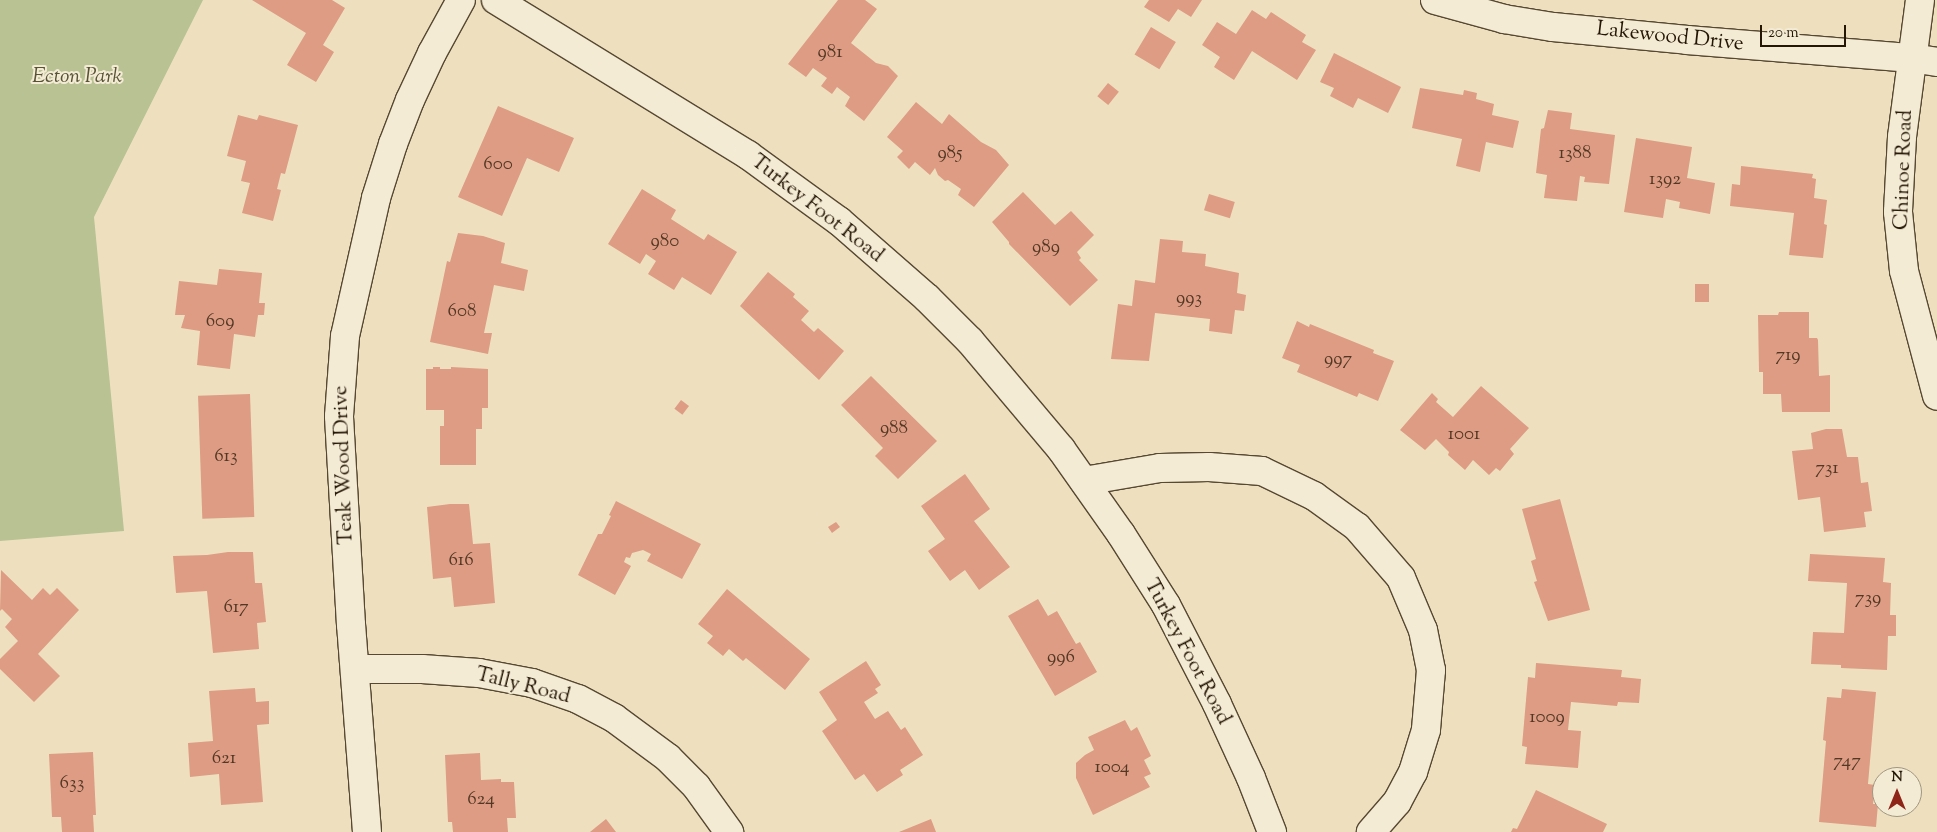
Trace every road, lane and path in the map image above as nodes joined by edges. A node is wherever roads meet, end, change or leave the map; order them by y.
1 (462, 0) edge
2 (496, 0) edge
3 (1435, 0) edge
4 (1920, 0) edge
5 (1925, 60) edge
6 (1937, 396) edge
7 (1084, 481) junction
8 (355, 668) junction
9 (367, 832) edge
10 (728, 832) edge
11 (1272, 832) edge
12 (1371, 832) edge

1 - 8 street, Teak Wood Drive
2 - 7 street, Turkey Foot Road
3 - 5 street, Lakewood Drive
4 - 5 street, Chinoe Road
5 - 6 street, Chinoe Road
7 - 11 street, Turkey Foot Road
7 - 12 street
8 - 9 street, Teak Wood Drive
8 - 10 street, Tally Road

